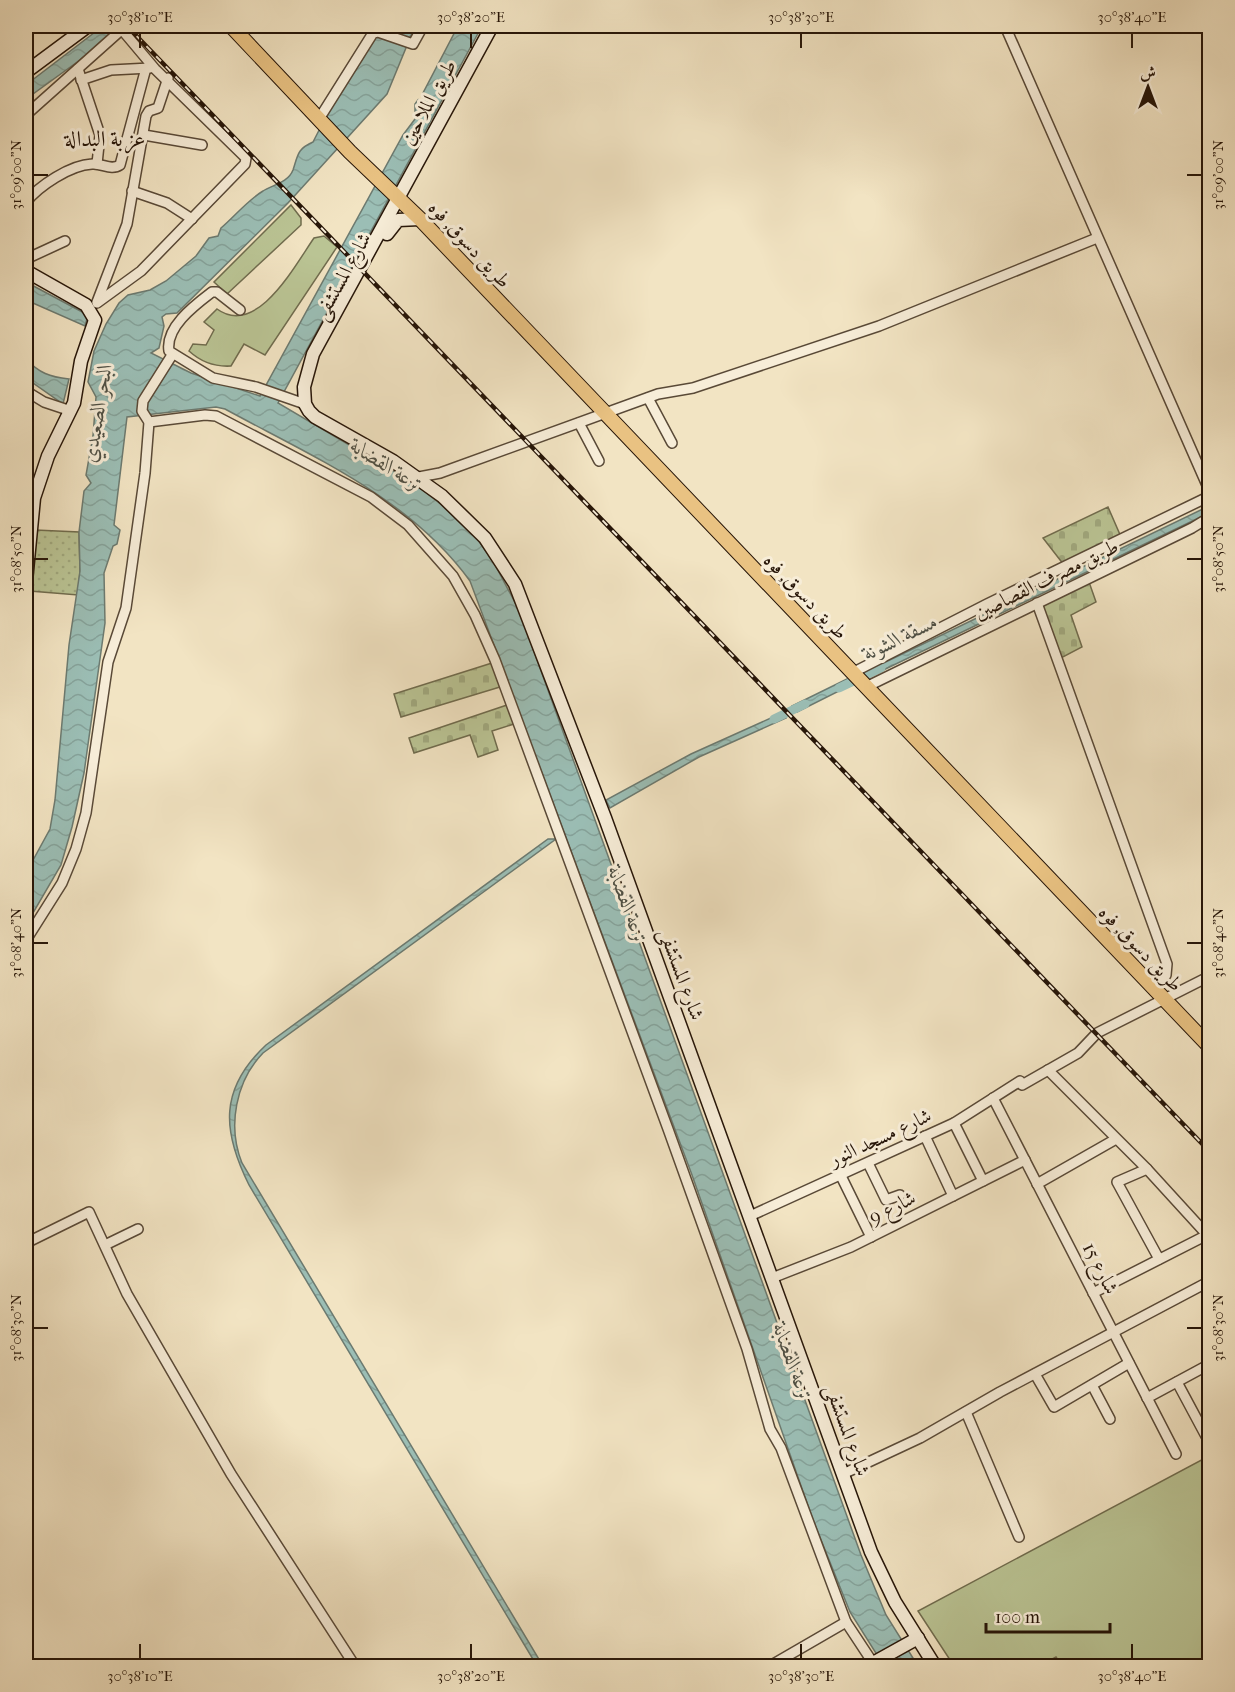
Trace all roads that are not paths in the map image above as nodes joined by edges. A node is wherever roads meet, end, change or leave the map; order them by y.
1 (231, 26) edge
2 (423, 26) edge
3 (492, 26) edge
4 (1005, 26) edge
5 (82, 28) edge
6 (150, 68) junction
7 (78, 69) junction
8 (26, 72) edge
9 (168, 78) junction
10 (81, 80) junction
11 (26, 115) edge
12 (321, 121) junction
13 (144, 135) junction
14 (202, 145) dead end
15 (97, 164) junction
16 (132, 191) junction
17 (399, 197) junction
18 (26, 202) edge
19 (192, 219) junction
20 (420, 219) junction
21 (382, 236) junction
22 (1097, 238) junction
23 (65, 241) dead end
24 (26, 259) edge
25 (26, 271) edge
26 (240, 310) dead end
27 (93, 319) junction
28 (172, 355) junction
29 (26, 391) edge
30 (648, 398) junction
31 (305, 404) junction
32 (73, 407) junction
33 (604, 413) junction
34 (148, 422) junction
35 (579, 423) junction
36 (672, 443) dead end
37 (599, 461) dead end
38 (419, 477) junction
39 (1209, 494) edge
40 (1209, 517) edge
41 (26, 580) edge
42 (1038, 580) junction
43 (1041, 601) junction
44 (968, 614) junction
45 (978, 632) junction
46 (852, 673) junction
47 (866, 687) junction
48 (26, 940) edge
49 (1209, 976) edge
50 (1158, 995) junction
51 (1209, 1047) edge
52 (1048, 1070) junction
53 (993, 1098) junction
54 (954, 1122) junction
55 (925, 1136) junction
56 (1116, 1138) junction
57 (1025, 1160) junction
58 (868, 1163) junction
59 (1147, 1169) junction
60 (842, 1176) junction
61 (983, 1181) junction
62 (1037, 1184) junction
63 (900, 1195) dead end
64 (953, 1196) junction
65 (750, 1216) junction
66 (138, 1229) dead end
67 (871, 1237) junction
68 (1208, 1237) edge
69 (26, 1243) edge
70 (105, 1245) junction
71 (1159, 1259) junction
72 (772, 1278) junction
73 (1209, 1281) edge
74 (1093, 1293) junction
75 (1113, 1332) junction
76 (1129, 1363) junction
77 (1209, 1364) edge
78 (1035, 1374) junction
79 (1177, 1382) junction
80 (1092, 1385) junction
81 (1148, 1398) junction
82 (966, 1412) junction
83 (1110, 1419) dead end
84 (1207, 1438) dead end
85 (1176, 1454) dead end
86 (843, 1474) junction
87 (1019, 1537) dead end
88 (846, 1622) junction
89 (914, 1640) junction
90 (875, 1664) edge
91 (355, 1666) edge
92 (770, 1666) edge
93 (935, 1666) edge

1 - 12 main road
2 - 12 street
3 - 17 main road, طريق الملاحين
4 - 22 street
5 - 8 main road
6 - 7 street
6 - 9 street
6 - 10 street
6 - 15 street
7 - 10 street
7 - 11 street
9 - 13 street
9 - 19 street
10 - 15 street
12 - 17 main road, طريق دسوق, فوه
13 - 14 street
13 - 16 street
15 - 18 street
16 - 19 street
16 - 27 street
17 - 20 main road, طريق دسوق, فوه
17 - 21 main road, شارع المستشفى
19 - 27 street
20 - 21 main road, شارع المستشفى
20 - 33 main road, طريق دسوق, فوه
21 - 31 main road, شارع المستشفى
22 - 30 street
22 - 39 street
23 - 24 street
25 - 27 main road
26 - 28 street
27 - 32 main road
28 - 31 street
28 - 34 street
29 - 32 street
30 - 33 street
30 - 36 street
31 - 38 main road, شارع المستشفى
32 - 41 main road
33 - 35 street
33 - 46 main road, طريق دسوق, فوه
34 - 48 street
34 - 88 street
35 - 37 street
35 - 38 street
38 - 65 main road, شارع المستشفى
39 - 42 street
40 - 43 street, طريق مصرف القصاصين
42 - 43 street
42 - 44 street
43 - 45 street, طريق مصرف القصاصين
43 - 50 street
44 - 45 street
44 - 46 street
45 - 47 street, طريق مصرف القصاصين
46 - 47 main road, طريق دسوق, فوه
47 - 50 main road, طريق دسوق, فوه
49 - 50 street, شارع مسجد النور
50 - 51 main road, طريق دسوق, فوه
50 - 52 street, شارع مسجد النور
52 - 53 street, شارع مسجد النور
52 - 56 street
53 - 54 street, شارع مسجد النور
53 - 57 street, شارع 15
54 - 55 street, شارع مسجد النور
54 - 61 street
55 - 58 street, شارع مسجد النور
55 - 64 street
56 - 59 street
56 - 62 street
57 - 61 street, شارع 9
57 - 62 street, شارع 15
58 - 60 street, شارع مسجد النور
58 - 63 street
59 - 68 street
59 - 71 street
60 - 65 street, شارع مسجد النور
60 - 67 street
61 - 64 street, شارع 9
62 - 74 street, شارع 15
64 - 67 street, شارع 9
65 - 72 main road, شارع المستشفى
66 - 70 street
67 - 72 street, شارع 9
68 - 71 street
69 - 70 street
70 - 91 street
71 - 74 street
72 - 86 main road, شارع المستشفى
73 - 75 street
74 - 75 street, شارع 15
75 - 76 street, شارع 15
75 - 78 street
76 - 80 street
76 - 81 street, شارع 15
77 - 79 street
78 - 80 street
78 - 82 street
79 - 81 street
79 - 84 street
80 - 83 street
81 - 85 street, شارع 15
82 - 86 street
82 - 87 street
86 - 89 main road, شارع المستشفى
88 - 90 street
88 - 92 street
89 - 90 main road
89 - 93 main road, شارع المستشفى

